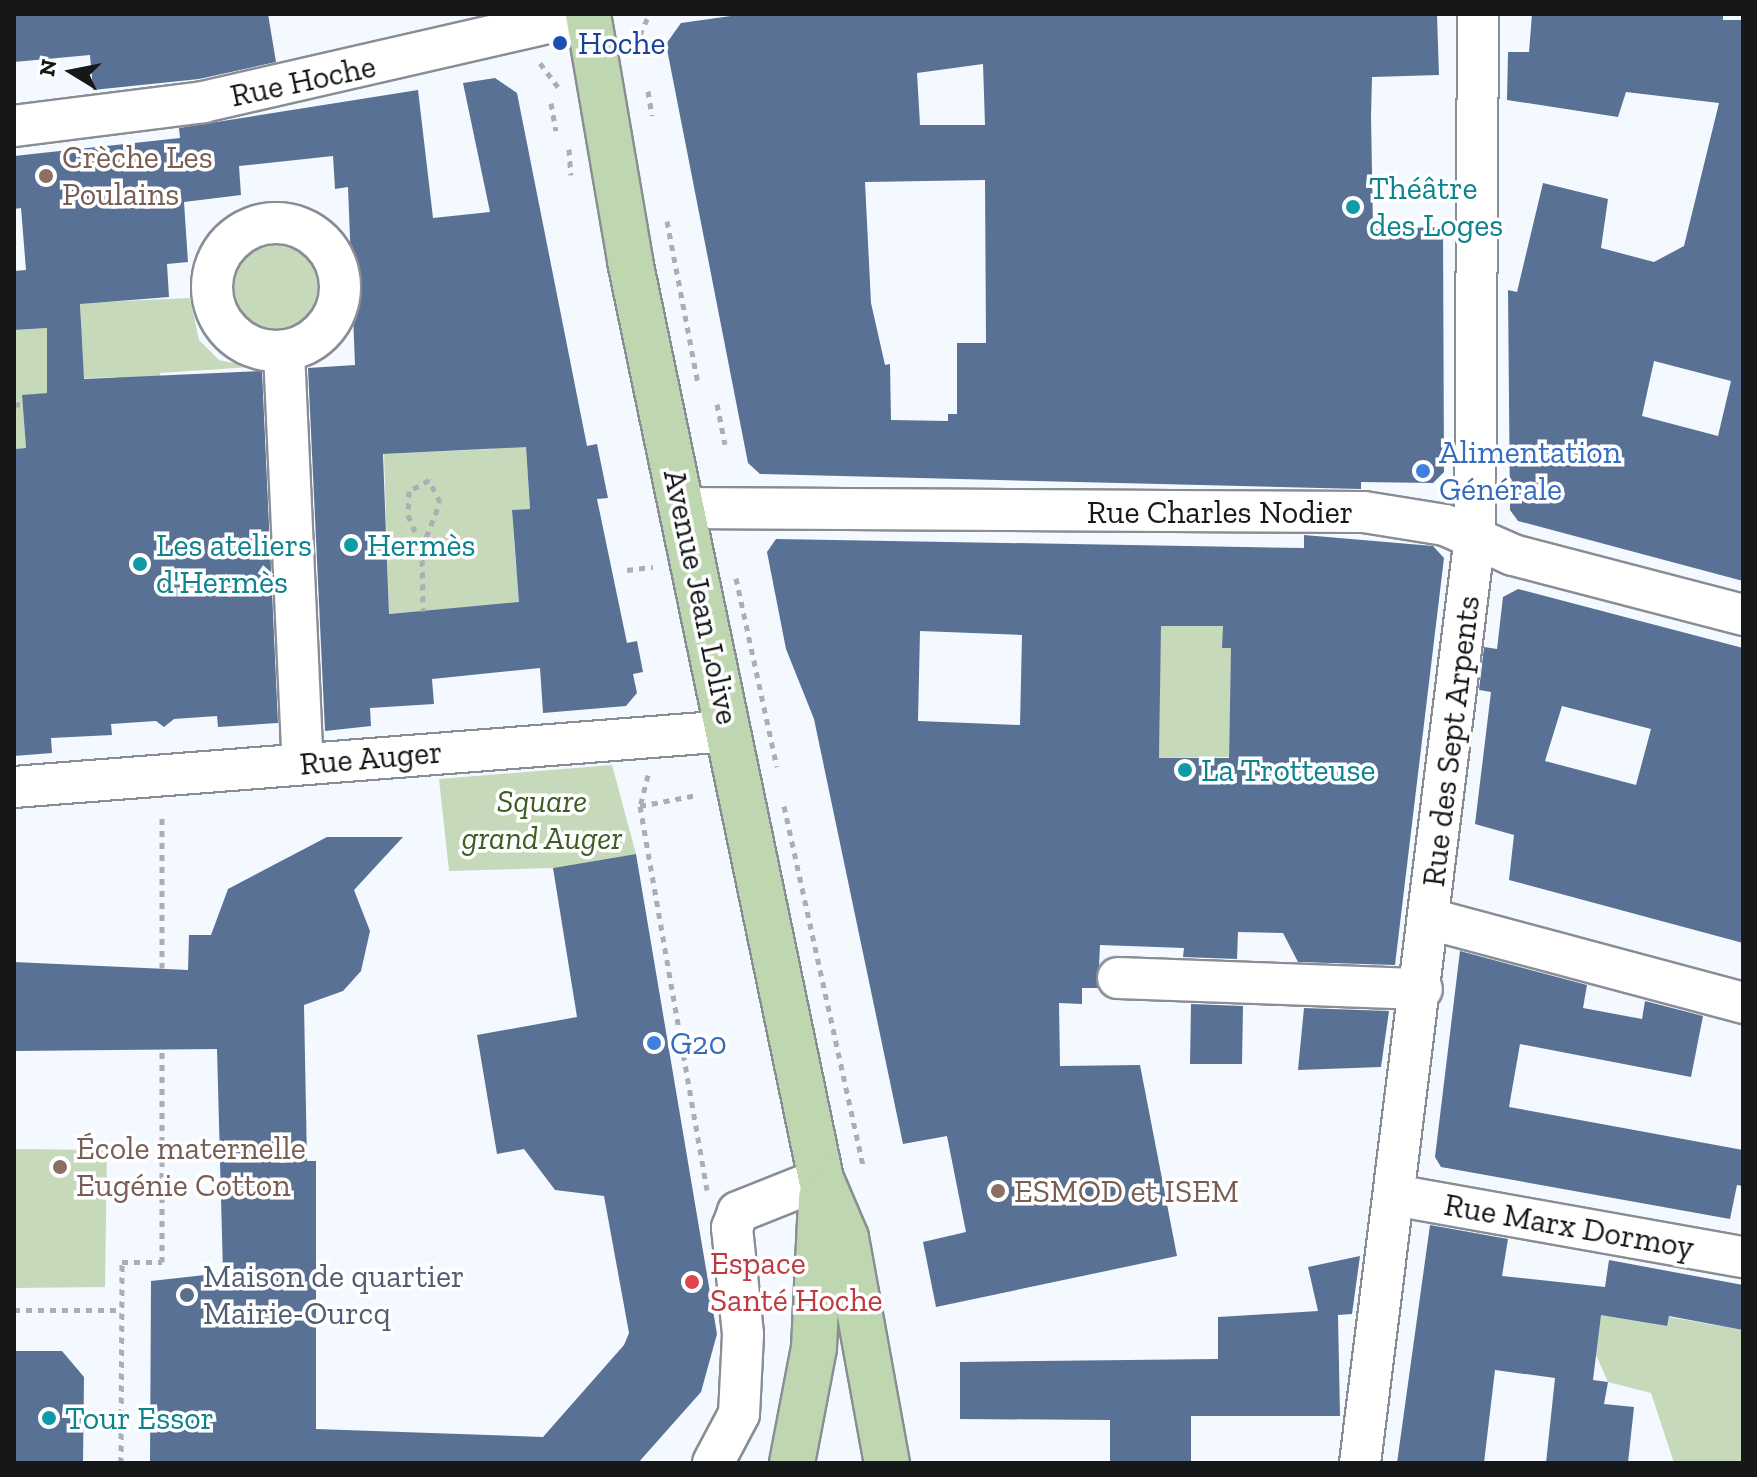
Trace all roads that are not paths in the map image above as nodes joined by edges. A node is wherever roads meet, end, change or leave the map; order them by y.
1 (587, 14) edge
2 (1478, 14) edge
3 (14, 126) edge
4 (284, 352) dead end
5 (682, 508) junction
6 (1475, 536) junction
7 (1743, 615) edge
8 (729, 731) junction
9 (303, 763) junction
10 (14, 787) edge
11 (1430, 919) junction
12 (1118, 978) dead end
13 (1422, 989) junction
14 (1743, 1003) edge
15 (821, 1179) junction
16 (1394, 1195) junction
17 (1743, 1257) edge
18 (713, 1463) edge
19 (792, 1463) edge
20 (887, 1463) edge
21 (1360, 1463) edge

1 - 3 street, Rue Hoche
1 - 5 main road, Avenue Jean Lolive
2 - 6 street, Rue des Sept Arpents
4 - 9 street
5 - 6 street, Rue Charles Nodier
5 - 8 main road, Avenue Jean Lolive
6 - 7 street, Rue Charles Nodier
6 - 11 street, Rue des Sept Arpents
8 - 9 street, Rue Auger
8 - 15 main road, Avenue Jean Lolive
9 - 10 street, Rue Auger
11 - 13 street, Rue des Sept Arpents
11 - 14 street
12 - 13 street
13 - 16 street, Rue des Sept Arpents
15 - 18 street
15 - 19 main road, Avenue Jean Lolive
15 - 20 main road, Avenue Jean Lolive
16 - 17 street, Rue Marx Dormoy
16 - 21 street, Rue des Sept Arpents

